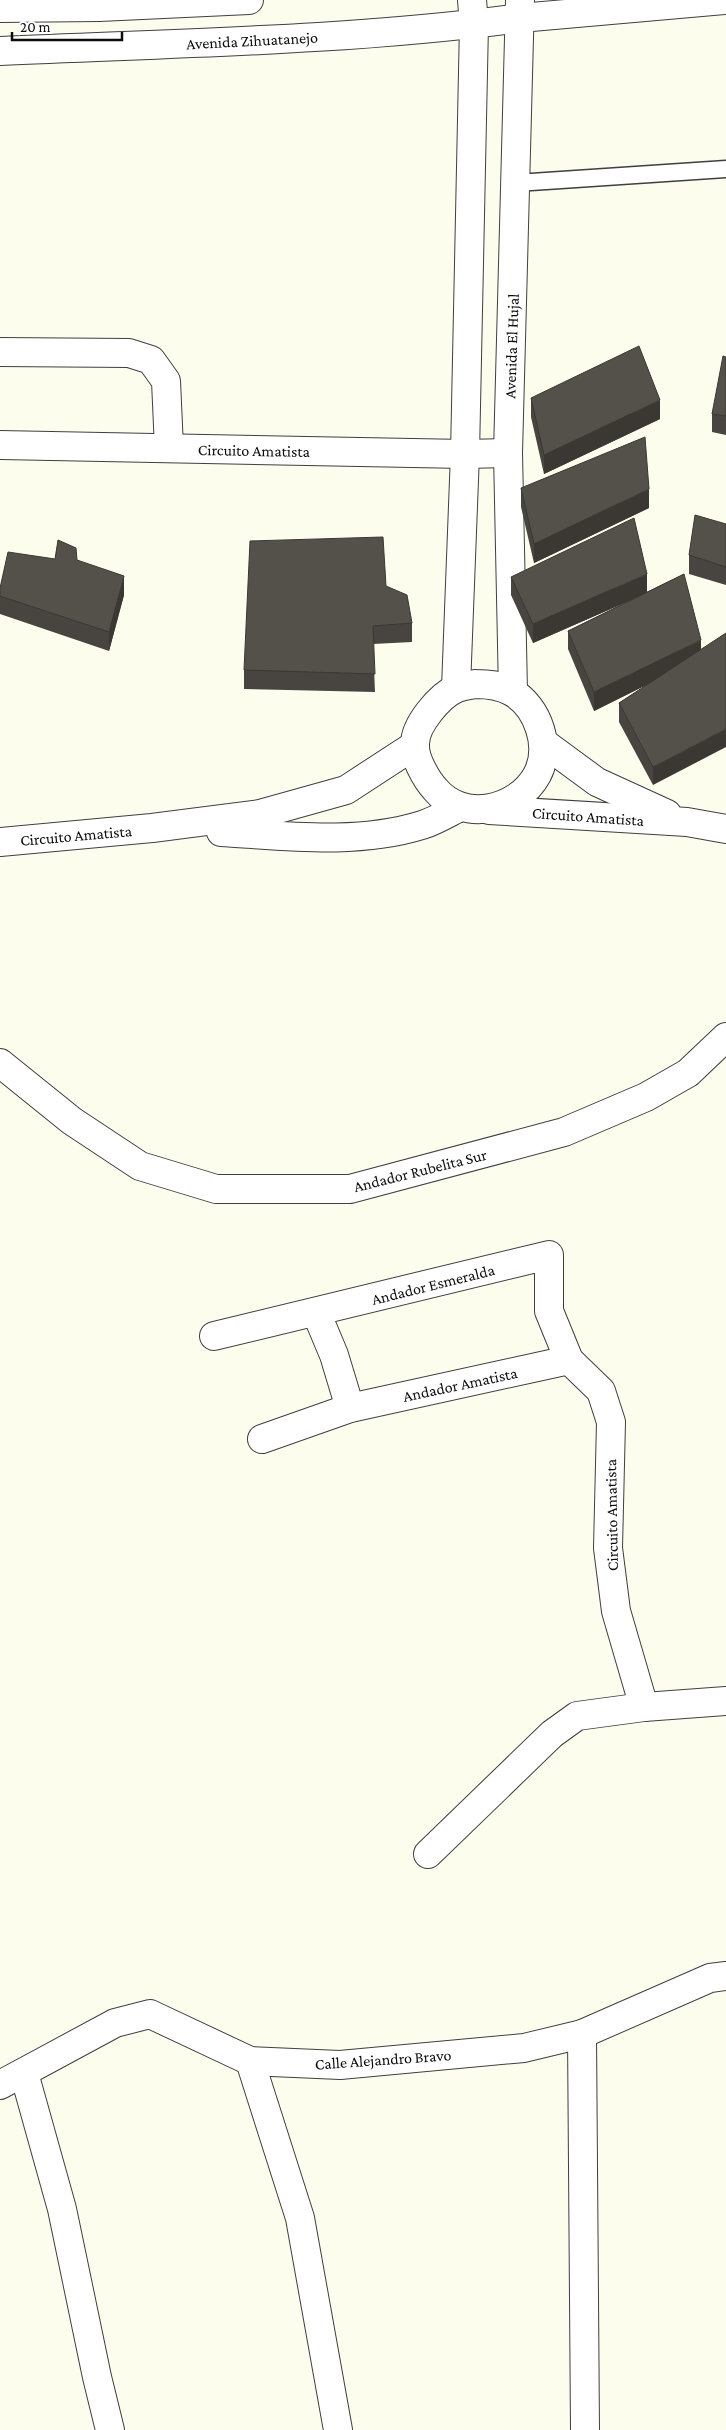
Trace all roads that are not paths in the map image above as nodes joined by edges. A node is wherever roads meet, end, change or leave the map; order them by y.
1 (249, 0) edge
2 (724, 0) edge
3 (99, 7) junction
4 (0, 8) edge
5 (520, 9) edge
6 (473, 12) edge
7 (92, 47) junction
8 (0, 51) edge
9 (726, 169) edge
10 (516, 183) junction
11 (0, 352) edge
12 (0, 445) edge
13 (169, 448) junction
14 (508, 453) junction
15 (465, 454) junction
16 (456, 688) junction
17 (513, 692) junction
18 (544, 743) junction
19 (415, 744) junction
20 (460, 807) junction
21 (488, 810) junction
22 (687, 822) junction
23 (152, 828) junction
24 (726, 829) edge
25 (0, 842) edge
26 (726, 1037) edge
27 (0, 1063) edge
28 (549, 1255) joint
29 (316, 1312) junction
30 (214, 1336) dead end
31 (569, 1360) junction
32 (350, 1408) junction
33 (262, 1439) dead end
34 (726, 1702) edge
35 (644, 1707) junction
36 (428, 1854) dead end
37 (726, 1976) edge
38 (582, 2034) junction
39 (250, 2061) junction
40 (24, 2073) junction
41 (0, 2086) edge
42 (110, 2430) edge
43 (338, 2430) edge
44 (585, 2430) edge

1 - 3 street
2 - 5 street, Avenida Zihuatanejo
3 - 4 street
3 - 7 street
5 - 6 street, Avenida Zihuatanejo
5 - 10 street, Avenida El Hujal
6 - 7 street, Avenida Zihuatanejo
6 - 15 street
7 - 8 street, Avenida Zihuatanejo
9 - 10 lane
10 - 14 street, Avenida El Hujal
11 - 13 street
12 - 13 street, Circuito Amatista
13 - 15 street, Circuito Amatista
14 - 15 street, Circuito Amatista
14 - 17 street, Avenida El Hujal
15 - 16 street
16 - 17 street
16 - 19 street
17 - 18 street
18 - 21 street
18 - 22 street, Circuito Amatista
19 - 20 street
19 - 23 street, Circuito Amatista
20 - 21 street
20 - 23 street, Circuito Amatista
21 - 22 street, Circuito Amatista
22 - 24 street, Circuito Amatista
23 - 25 street, Circuito Amatista
26 - 27 street, Andador Rubelita Sur
28 - 29 street, Andador Esmeralda
28 - 31 street, Circuito Amatista
29 - 30 street, Andador Esmeralda
29 - 32 street
31 - 32 street, Andador Amatista
31 - 35 street, Circuito Amatista
32 - 33 street
34 - 35 street
35 - 36 street
37 - 38 street, Calle Alejandro Bravo
38 - 39 street, Calle Alejandro Bravo
38 - 44 street
39 - 40 street, Calle Alejandro Bravo
39 - 43 street
40 - 41 street, Calle Alejandro Bravo
40 - 42 street

